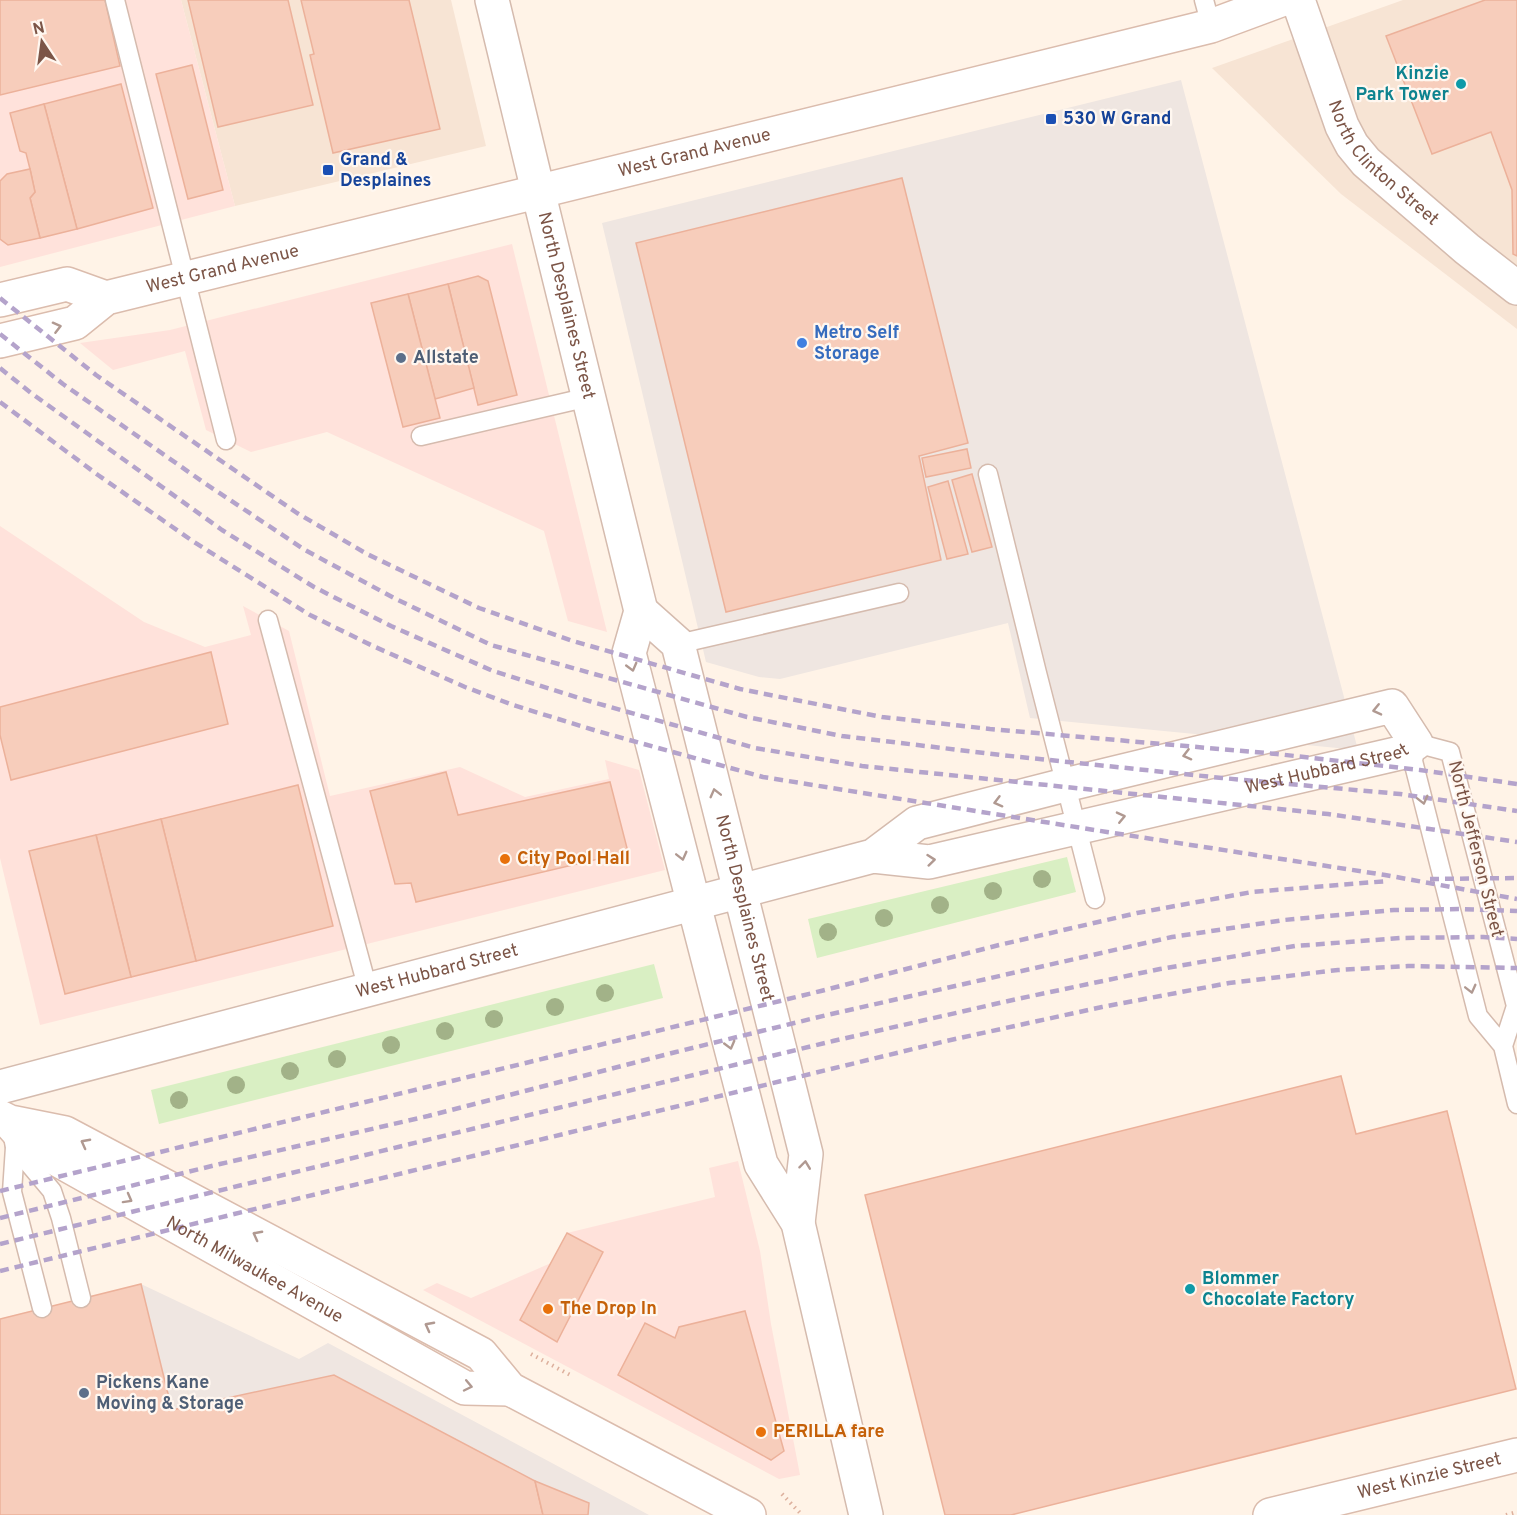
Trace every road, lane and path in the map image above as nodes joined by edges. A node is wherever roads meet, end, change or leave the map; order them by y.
1 (115, 0) edge
2 (492, 0) edge
3 (1281, 0) edge
4 (1298, 0) edge
5 (1208, 13) edge
6 (538, 191) junction
7 (184, 278) junction
8 (1517, 288) edge
9 (106, 297) junction
10 (0, 300) edge
11 (0, 341) edge
12 (589, 397) junction
13 (421, 436) dead end
14 (226, 440) dead end
15 (988, 474) dead end
16 (899, 593) dead end
17 (641, 611) junction
18 (268, 620) dead end
19 (678, 644) junction
20 (1416, 742) junction
21 (1065, 785) junction
22 (1076, 828) junction
23 (873, 856) junction
24 (740, 892) junction
25 (1095, 899) dead end
26 (694, 904) junction
27 (369, 990) junction
28 (1503, 1046) junction
29 (1517, 1104) edge
30 (4, 1107) edge
31 (798, 1223) junction
32 (81, 1298) dead end
33 (42, 1308) dead end
34 (1517, 1455) edge
35 (778, 1489) dead end
36 (1517, 1512) edge
37 (749, 1515) edge
38 (802, 1515) edge
39 (866, 1515) edge
40 (1270, 1515) edge
41 (1506, 1515) edge

1 - 7 lane
2 - 6 street, North Desplaines Street
3 - 5 street, West Grand Avenue
4 - 8 street, North Clinton Street
5 - 6 street, West Grand Avenue
6 - 7 street, West Grand Avenue
6 - 12 street, North Desplaines Street
7 - 9 street, West Grand Avenue
7 - 14 lane
9 - 10 street
11 -> 9 street, West Grand Avenue
12 - 13 lane
12 - 17 street, North Desplaines Street
15 - 21 lane
16 - 19 lane
17 - 19 street
17 -> 26 street, North Desplaines Street
18 - 27 lane
24 -> 19 street, North Desplaines Street
20 -> 21 street, West Hubbard Street
22 -> 20 street, West Hubbard Street
20 -> 28 lane, North Jefferson Street
20 - 28 lane, North Jefferson Street
21 - 22 lane
21 -> 23 street, West Hubbard Street
23 -> 22 street, West Hubbard Street
22 - 25 lane
23 - 24 street, West Hubbard Street
24 - 26 street, West Hubbard Street
31 -> 24 street, North Desplaines Street
26 - 27 street, West Hubbard Street
26 -> 31 street, North Desplaines Street
27 - 30 street, West Hubbard Street
28 - 29 lane, North Jefferson Street
30 - 32 lane
30 - 33 lane
30 - 37 street, North Milwaukee Avenue
31 - 39 street, North Desplaines Street
34 - 40 street, West Kinzie Street
35 - 38 path
36 - 41 path

